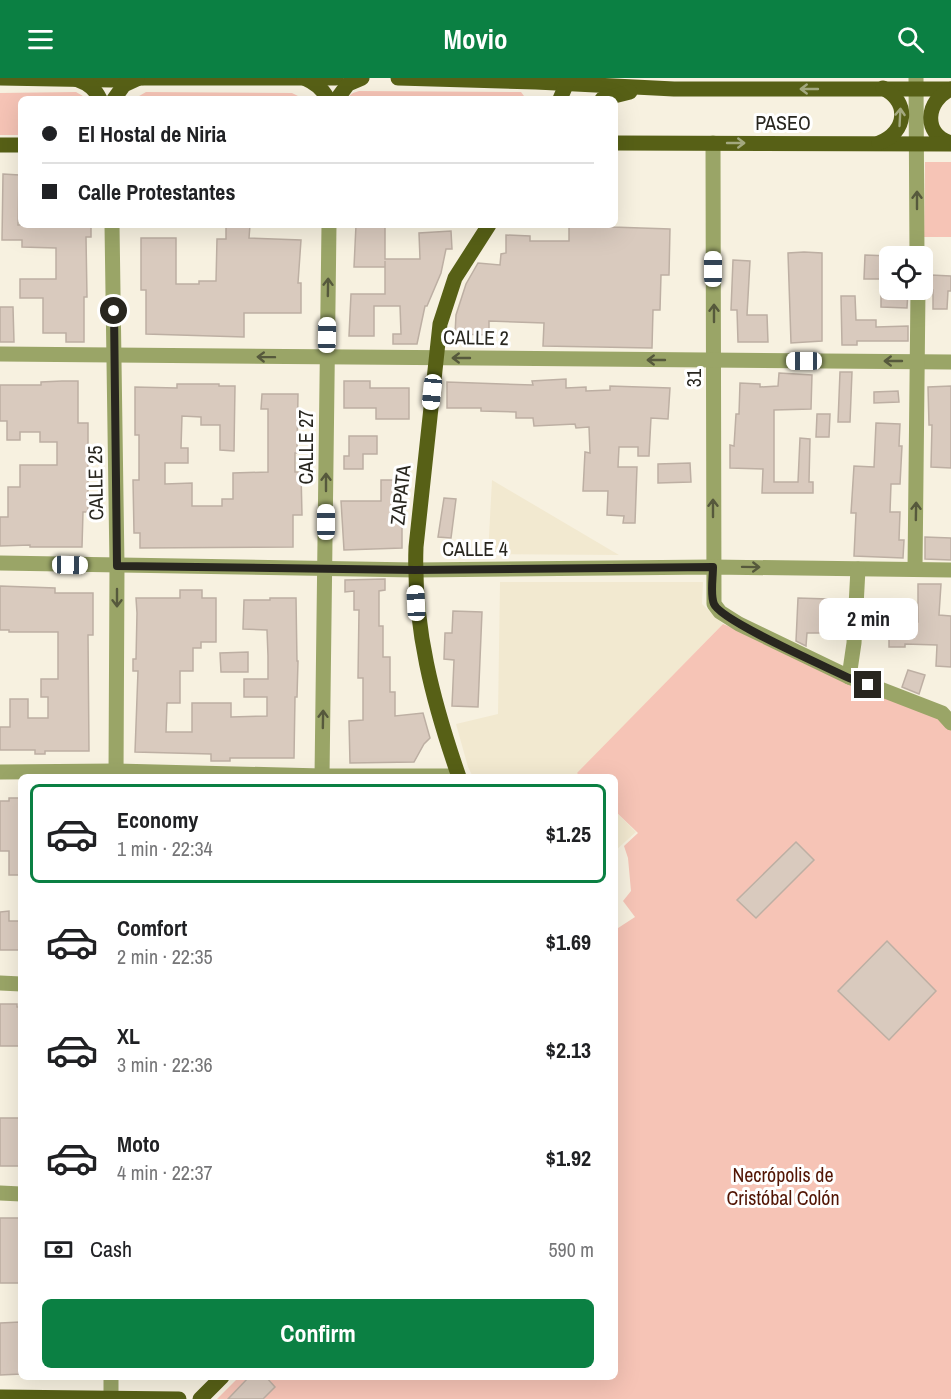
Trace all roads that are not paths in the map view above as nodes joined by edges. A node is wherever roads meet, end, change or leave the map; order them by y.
1 (0, 78) edge
2 (143, 78) edge
3 (304, 78) edge
4 (329, 78) edge
5 (336, 78) edge
6 (362, 78) edge
7 (398, 78) edge
8 (524, 78) edge
9 (626, 78) edge
10 (111, 79) edge
11 (490, 79) edge
12 (77, 80) junction
13 (571, 80) edge
14 (916, 84) edge
15 (644, 88) junction
16 (883, 88) junction
17 (951, 89) edge
18 (98, 96) edge
19 (113, 96) edge
20 (115, 96) edge
21 (327, 96) edge
22 (329, 96) edge
23 (339, 96) edge
24 (562, 96) edge
25 (613, 96) edge
26 (618, 143) edge
27 (636, 143) junction
28 (713, 143) junction
29 (879, 143) junction
30 (917, 143) junction
31 (951, 143) edge
32 (18, 144) edge
33 (0, 145) edge
34 (618, 149) edge
35 (112, 228) edge
36 (329, 228) edge
37 (487, 228) edge
38 (917, 246) edge
39 (918, 300) edge
40 (0, 354) edge
41 (115, 354) junction
42 (327, 358) junction
43 (436, 358) junction
44 (714, 360) junction
45 (918, 362) junction
46 (951, 362) edge
47 (0, 563) edge
48 (117, 566) junction
49 (713, 567) junction
50 (325, 568) junction
51 (858, 568) junction
52 (915, 569) junction
53 (415, 570) junction
54 (951, 570) edge
55 (849, 678) junction
56 (951, 723) edge
57 (0, 772) edge
58 (116, 774) edge
59 (322, 774) edge
60 (458, 774) edge
61 (0, 984) edge
62 (18, 984) edge
63 (0, 1193) edge
64 (18, 1194) edge
65 (111, 1380) edge
66 (219, 1380) edge
67 (0, 1397) edge
68 (111, 1398) edge
69 (198, 1398) edge
70 (159, 1399) edge
71 (179, 1399) edge

1 - 12 main road
2 - 3 main road
2 - 10 main road
2 - 20 main road
3 - 4 main road
3 - 21 main road
4 - 5 main road
4 - 22 street
6 - 23 main road
7 - 11 main road, PASEO
8 - 11 main road
9 - 15 main road
10 - 12 main road
10 - 19 street
11 - 13 main road, PASEO
12 - 18 main road
13 - 15 main road, PASEO
13 - 24 main road
14 - 16 main road, PASEO
14 - 17 main road, PASEO
14 - 30 street
16 -> 15 main road, PASEO
15 - 25 main road
29 -> 16 main road
17 - 31 main road
26 - 27 main road, PASEO
27 - 28 main road, PASEO
27 - 34 main road
28 -> 29 main road, PASEO
44 -> 28 street, 31
29 - 30 main road, PASEO
30 - 31 main road, PASEO
38 -> 30 street
32 - 33 main road
35 - 41 street, CALLE 25
42 -> 36 street, CALLE 27
37 - 43 main road, ZAPATA
39 - 45 street
40 - 41 street, CALLE 2
42 -> 41 street, CALLE 2
41 - 48 street, CALLE 25
42 - 43 street, CALLE 2
50 -> 42 street, CALLE 27
44 -> 43 street, CALLE 2
43 - 53 main road, ZAPATA
45 -> 44 street, CALLE 2
49 -> 44 street, 31
45 - 46 street, CALLE 2
52 -> 45 street
47 - 48 street, CALLE 4
48 - 50 street, CALLE 4
48 -> 58 street, CALLE 25
49 -> 51 street, CALLE 4
49 - 53 street, CALLE 4
49 - 55 street, 31
50 - 53 street, CALLE 4
59 -> 50 street, CALLE 27
51 - 52 street, CALLE 4
51 - 55 street
52 - 54 street, CALLE 4
53 - 60 main road, ZAPATA
55 - 56 street
57 - 58 street
61 - 62 street
63 - 64 street
65 - 68 street
66 - 69 main road
67 - 68 main road
68 - 70 main road
70 - 71 main road

